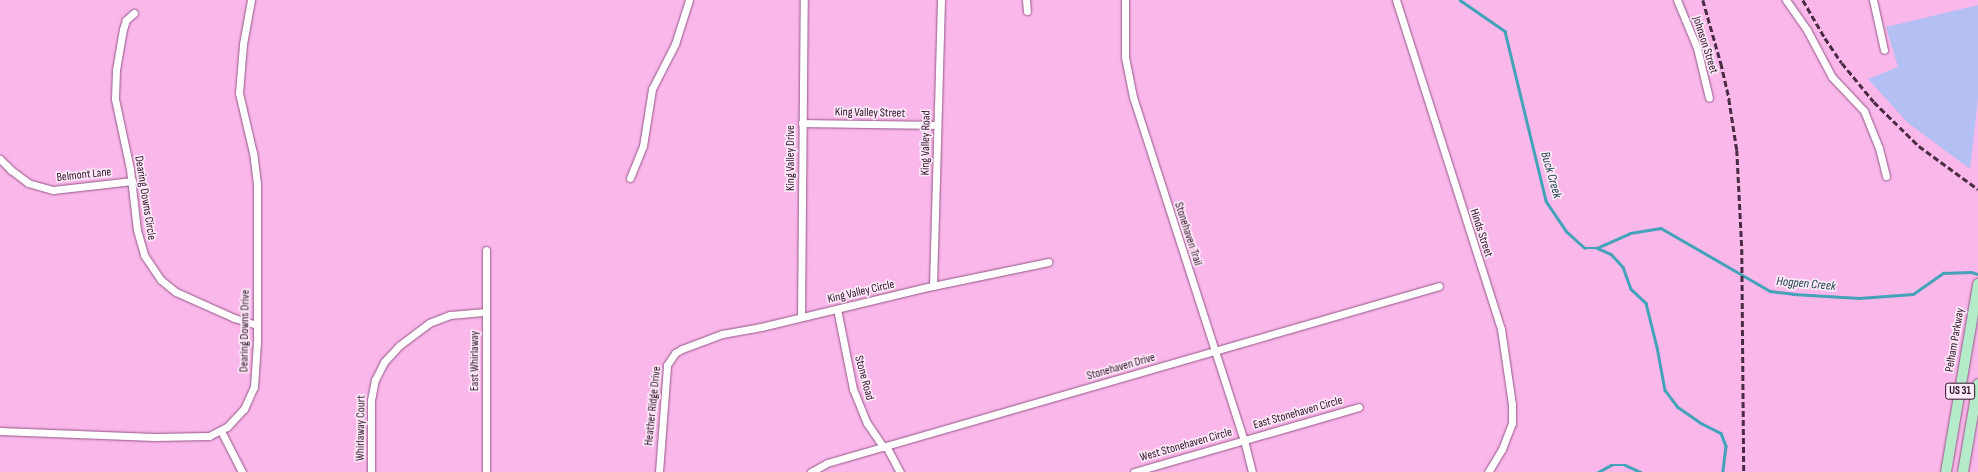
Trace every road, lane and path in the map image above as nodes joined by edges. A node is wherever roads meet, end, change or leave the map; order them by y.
1 (251, 0) edge
2 (688, 0) edge
3 (804, 0) edge
4 (941, 0) edge
5 (1026, 0) edge
6 (1125, 0) edge
7 (1396, 0) edge
8 (1677, 0) edge
9 (1786, 0) edge
10 (1873, 0) edge
11 (1027, 11) dead end
12 (134, 13) dead end
13 (1884, 50) dead end
14 (1709, 98) dead end
15 (802, 123) junction
16 (937, 125) junction
17 (0, 159) edge
18 (1886, 176) dead end
19 (630, 178) dead end
20 (132, 181) junction
21 (486, 250) dead end
22 (1048, 262) dead end
23 (1978, 284) edge
24 (933, 286) junction
25 (1439, 286) dead end
26 (837, 309) junction
27 (486, 312) junction
28 (801, 317) junction
29 (257, 325) junction
30 (682, 349) joint
31 (1215, 351) junction
32 (1978, 384) edge
33 (1359, 407) dead end
34 (0, 431) edge
35 (221, 431) junction
36 (1244, 440) junction
37 (884, 447) junction
38 (1950, 449) junction
39 (1967, 450) junction
40 (242, 472) edge
41 (371, 472) edge
42 (486, 472) edge
43 (659, 472) edge
44 (811, 472) edge
45 (900, 472) edge
46 (1134, 472) edge
47 (1252, 472) edge
48 (1488, 472) edge
49 (1946, 472) edge
50 (1963, 472) edge

1 - 29 street, Dearing Downs Drive
2 - 19 street
3 - 15 street, King Valley Drive
4 - 16 street, King Valley Road
5 - 11 street
6 - 31 street, Stonehaven Trail
7 - 48 street, Hinds Street
8 - 14 street, Johnson Street
9 - 18 street
10 - 13 street
12 - 20 street, Dearing Downs Circle
15 - 16 street, King Valley Street
15 - 28 street, King Valley Drive
16 - 24 street, King Valley Road
17 - 20 street, Belmont Lane
20 - 29 street, Dearing Downs Circle
21 - 27 street, East Whirlaway
22 - 24 street, King Valley Circle
23 - 38 main road, Pelham Parkway / US 31
24 - 26 street, King Valley Circle
25 - 31 street, Stonehaven Drive
26 - 28 street, King Valley Circle
26 - 37 street, Stone Road
27 - 41 street, Whirlaway Court
27 - 42 street, East Whirlaway
28 - 30 street, King Valley Circle
29 - 35 street, Dearing Downs Drive
30 - 43 street, Heather Ridge Drive
31 - 36 street, Stonehaven Trail
31 - 37 street, Stonehaven Drive
32 - 39 main road, US 31
33 - 36 street, East Stonehaven Circle
34 - 35 street, Dearing Downs Drive
35 - 40 street
36 - 46 street, West Stonehaven Circle
36 - 47 street, Stonehaven Trail
37 - 44 street, Stonehaven Drive
37 - 45 street, Stone Road
38 - 39 main road
38 - 49 main road, Pelham Parkway / US 31
39 - 50 main road, US 31

